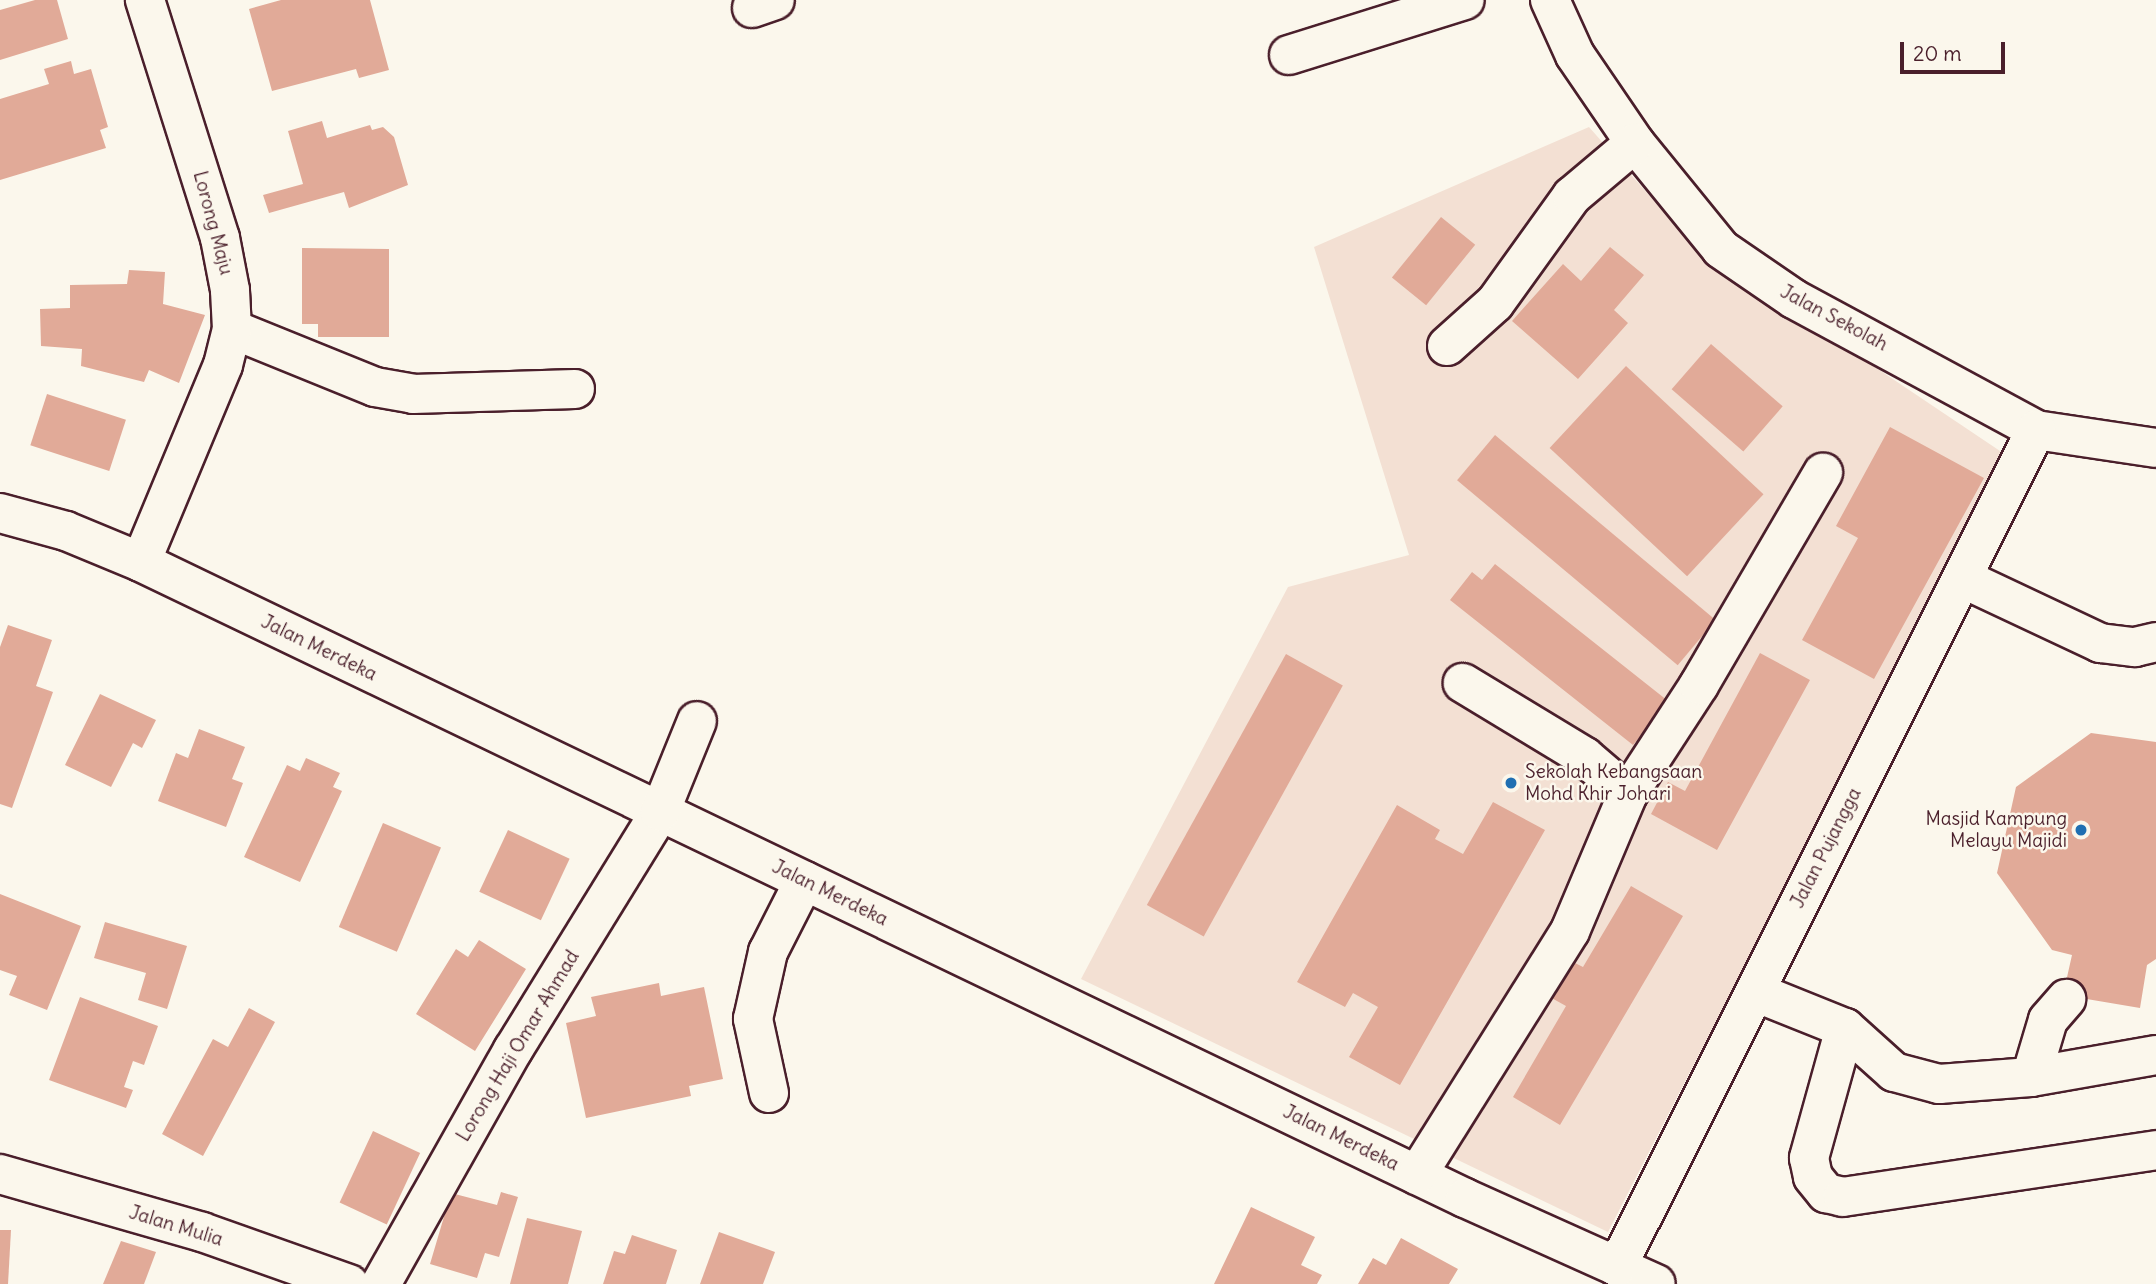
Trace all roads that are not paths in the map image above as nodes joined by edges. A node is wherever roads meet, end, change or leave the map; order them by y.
1 (145, 0) edge
2 (1465, 0) edge
3 (1550, 0) edge
4 (1289, 55) dead end
5 (1635, 143) junction
6 (232, 329) junction
7 (1447, 346) dead end
8 (575, 389) dead end
9 (2036, 430) junction
10 (2156, 448) edge
11 (1823, 473) dead end
12 (0, 513) edge
13 (141, 562) junction
14 (1962, 578) junction
15 (2156, 642) edge
16 (1463, 683) dead end
17 (697, 721) dead end
18 (1628, 794) junction
19 (660, 812) junction
20 (804, 881) junction
21 (1755, 992) junction
22 (2066, 999) dead end
23 (1845, 1028) junction
24 (2156, 1055) edge
25 (2031, 1077) junction
26 (769, 1093) dead end
27 (2156, 1150) edge
28 (0, 1174) edge
29 (1417, 1175) junction
30 (1617, 1267) junction
31 (349, 1284) edge
32 (381, 1284) edge
33 (1656, 1284) edge

1 - 6 street, Lorong Maju
2 - 4 street
3 - 5 street, Jalan Sekolah
5 - 7 street
5 - 9 street, Jalan Sekolah
6 - 8 street
6 - 13 street, Lorong Maju
9 - 10 street, Jalan Sekolah
9 - 14 street, Jalan Pujangga
11 - 18 street
12 - 13 street, Jalan Merdeka
13 - 19 street, Jalan Merdeka
14 - 15 street
14 - 21 street, Jalan Pujangga
16 - 18 street
17 - 19 street, Lorong Haji Omar Ahmad
18 - 29 street
19 - 20 street, Jalan Merdeka
19 - 32 street, Lorong Haji Omar Ahmad
20 - 26 street
20 - 29 street, Jalan Merdeka
21 - 23 street
21 - 30 street, Jalan Pujangga
22 - 25 street
23 - 25 street
23 - 27 street
24 - 25 street
28 - 31 street, Jalan Mulia
29 - 30 street, Jalan Merdeka
30 - 33 street, Jalan Merdeka

